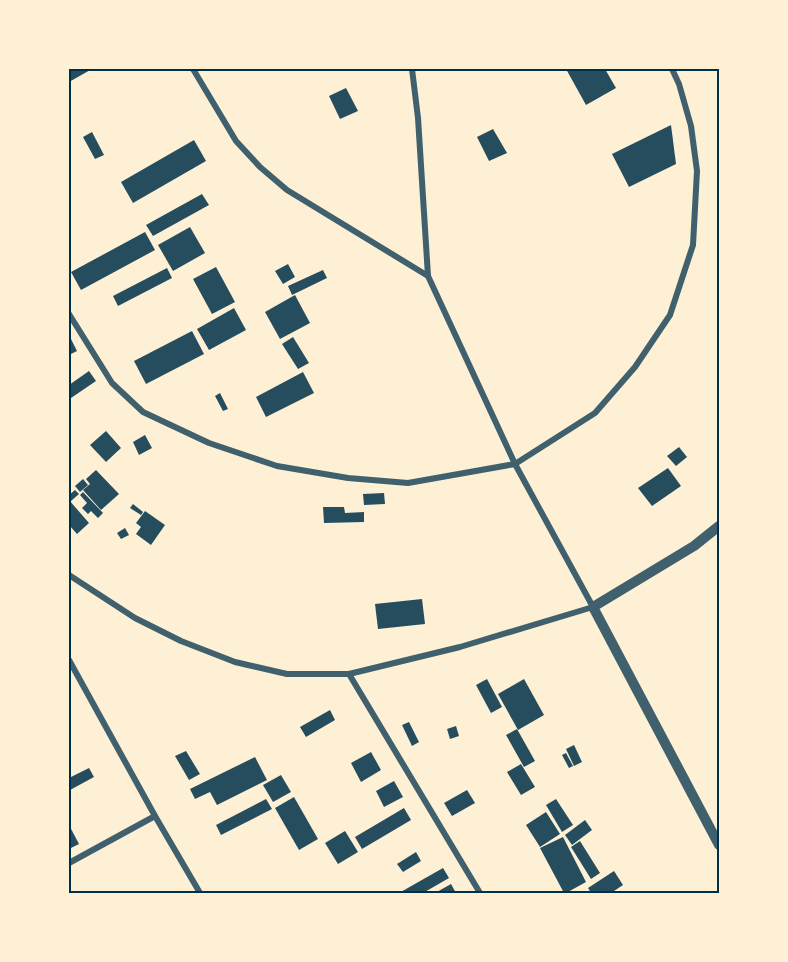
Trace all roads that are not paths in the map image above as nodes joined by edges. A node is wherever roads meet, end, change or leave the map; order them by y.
1 (193, 69) edge
2 (412, 69) edge
3 (672, 69) edge
4 (428, 276) junction
5 (69, 314) edge
6 (515, 464) junction
7 (719, 526) edge
8 (69, 575) edge
9 (593, 607) junction
10 (69, 660) edge
11 (350, 674) junction
12 (155, 816) junction
13 (719, 845) edge
14 (69, 863) edge
15 (200, 893) edge
16 (480, 893) edge

1 - 4 street
2 - 4 street
3 - 6 street
4 - 6 street
5 - 6 street
6 - 9 street
7 - 9 street
8 - 11 street
9 - 11 street
9 - 13 street
10 - 12 street
11 - 16 street
12 - 14 street
12 - 15 street

